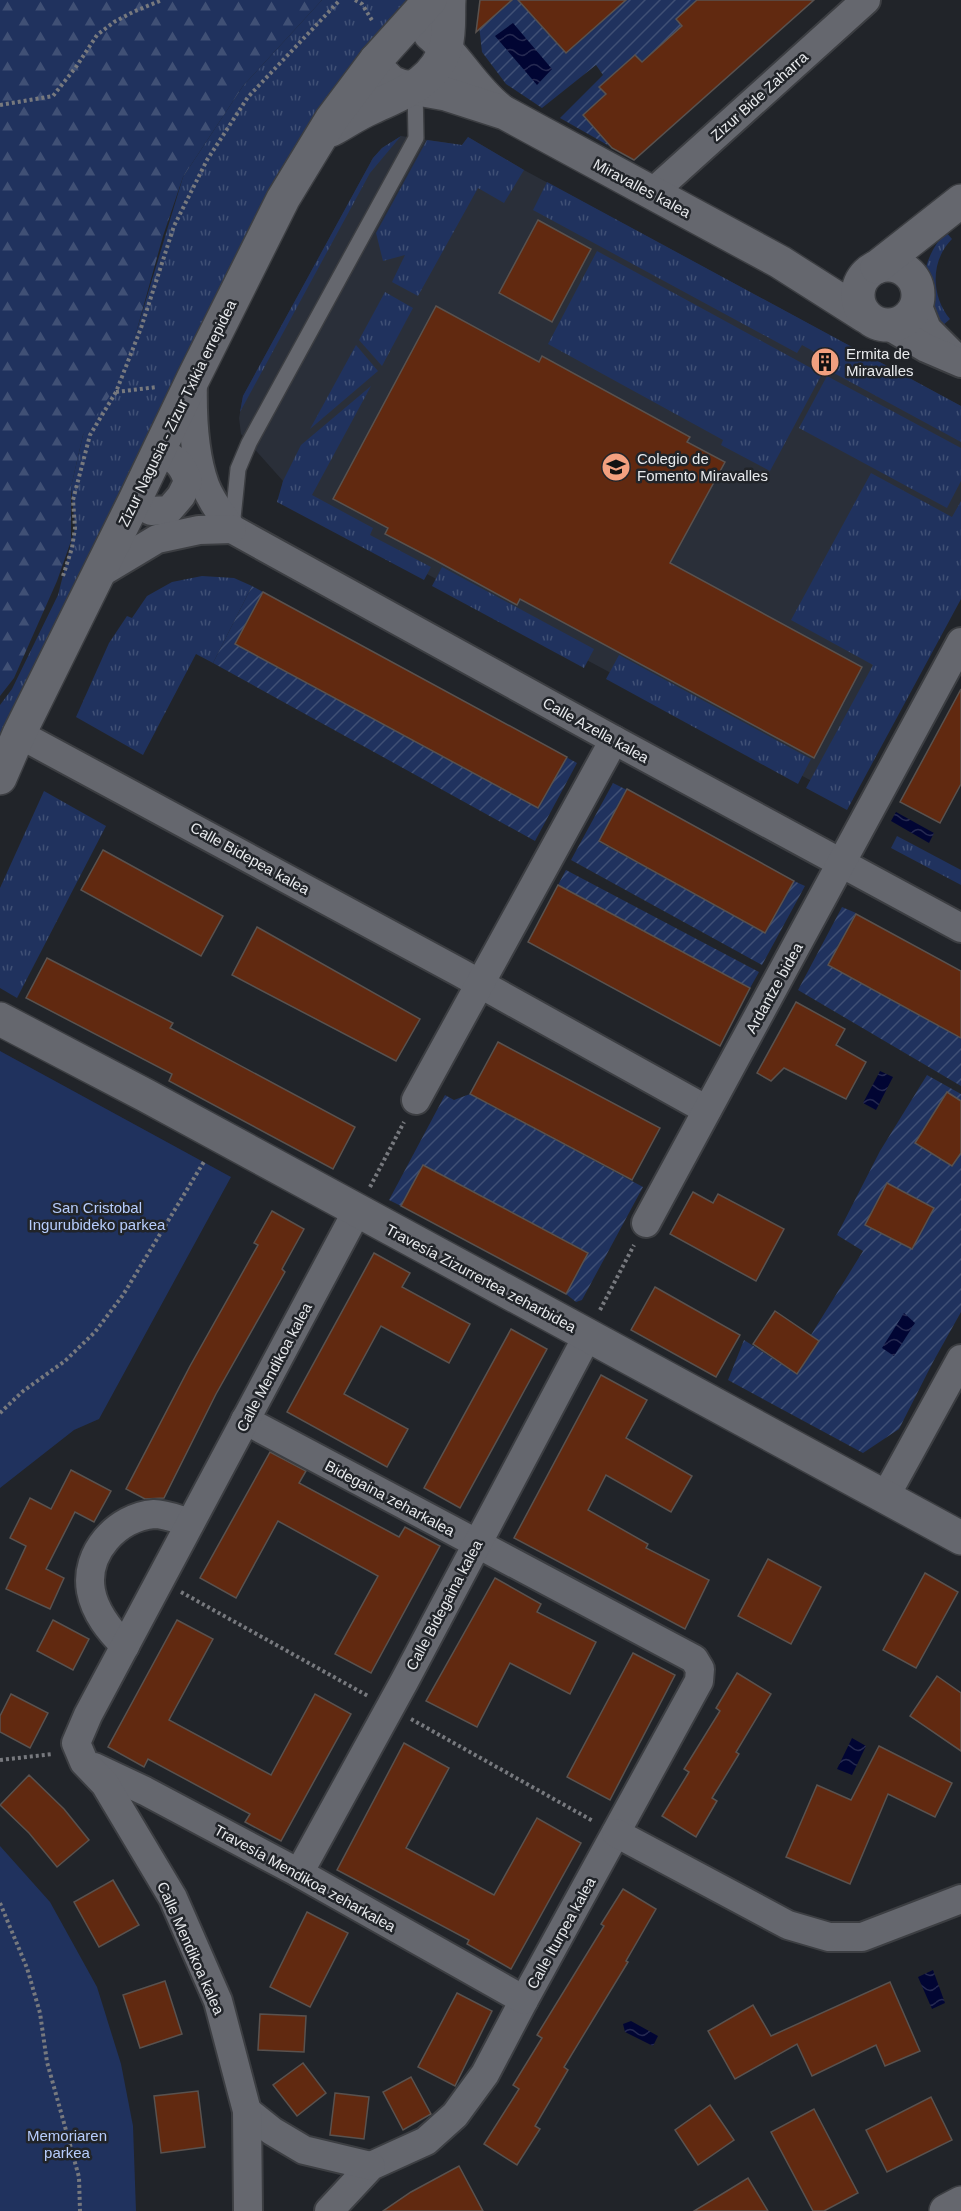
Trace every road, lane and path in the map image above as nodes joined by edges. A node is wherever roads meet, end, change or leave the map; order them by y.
1 (162, 0) edge
2 (340, 0) edge
3 (430, 0) edge
4 (449, 0) edge
5 (866, 0) edge
6 (409, 25) junction
7 (446, 48) junction
8 (376, 60) junction
9 (415, 88) junction
10 (0, 105) edge
11 (505, 113) junction
12 (321, 136) junction
13 (652, 193) junction
14 (956, 206) edge
15 (780, 262) junction
16 (871, 270) junction
17 (917, 295) junction
18 (877, 321) junction
19 (961, 362) edge
20 (193, 379) junction
21 (116, 392) junction
22 (171, 458) junction
23 (205, 485) junction
24 (143, 507) junction
25 (232, 529) junction
26 (199, 530) junction
27 (98, 575) junction
28 (61, 585) dead end
29 (961, 642) edge
30 (19, 734) junction
31 (614, 740) junction
32 (0, 778) edge
33 (843, 863) junction
34 (961, 928) edge
35 (481, 984) junction
36 (0, 1019) edge
37 (416, 1100) joint
38 (707, 1110) junction
39 (209, 1154) dead end
40 (357, 1212) junction
41 (646, 1223) joint
42 (588, 1335) junction
43 (961, 1359) edge
44 (0, 1413) edge
45 (245, 1420) junction
46 (885, 1497) junction
47 (190, 1523) junction
48 (961, 1538) edge
49 (476, 1544) junction
50 (160, 1580) junction
51 (125, 1646) junction
52 (694, 1659) joint
53 (371, 1698) dead end
54 (405, 1716) dead end
55 (82, 1756) junction
56 (0, 1760) edge
57 (609, 1829) junction
58 (299, 1873) junction
59 (961, 1899) edge
60 (0, 1903) edge
61 (524, 2000) junction
62 (248, 2111) junction
63 (371, 2166) junction
64 (961, 2203) edge
65 (80, 2211) edge
66 (248, 2211) edge
67 (329, 2211) edge
68 (946, 2211) edge

1 - 10 path
2 - 21 path
3 - 6 street
4 - 7 street
5 - 13 street, Zizur Bide Zaharra
6 - 7 street, Miravalles kalea
6 - 8 street
7 - 9 street
7 - 11 street, Miravalles kalea
8 - 9 street, Miravalles kalea
8 - 12 street, Zizur Nagusia - Zizur Txikia errepidea
9 - 11 street, Miravalles kalea
9 - 12 street
9 - 25 lane
11 - 13 street, Miravalles kalea
12 - 20 street, Zizur Nagusia - Zizur Txikia errepidea
13 - 15 street, Miravalles kalea
14 - 16 street
14 - 17 street
15 - 16 street, Miravalles kalea
15 - 18 street, Miravalles kalea
16 - 17 street
16 - 18 street
17 - 18 street
17 - 19 street, Miravalles kalea
18 - 19 street, Miravalles kalea
20 - 21 path
20 - 22 street, Zizur Nagusia - Zizur Txikia errepidea
20 - 23 street, Calle Azella kalea
21 - 28 path
22 - 23 street, Calle Azella kalea
22 - 24 street, Zizur Nagusia - Zizur Txikia errepidea
23 - 25 street, Calle Azella kalea
24 - 26 street
24 - 27 street, Zizur Nagusia - Zizur Txikia errepidea
25 - 26 street
25 - 31 street, Calle Azella kalea
26 - 27 street
27 - 30 street, Zizur Nagusia - Zizur Txikia errepidea
29 - 33 street, Ardantze bidea
30 - 32 street, Zizur Nagusia - Zizur Txikia errepidea
30 - 35 street, Calle Bidepea kalea
31 - 33 street, Calle Azella kalea
31 - 35 street
33 - 34 street, Calle Azella kalea
33 - 38 street, Ardantze bidea
35 - 37 street
35 - 38 street, Calle Bidepea kalea
36 - 40 street, Travesía Zizurrertea zeharbidea
37 - 40 path
38 - 41 street, Ardantze bidea
39 - 44 path
40 - 42 street, Travesía Zizurrertea zeharbidea
40 - 45 street, Calle Mendikoa kalea
41 - 42 path
42 - 46 street, Travesía Zizurrertea zeharbidea
42 - 49 street, Calle Bidegaina kalea
43 - 46 street
45 - 47 street, Calle Mendikoa kalea
45 - 49 street, Bidegaina zeharkalea
46 - 48 street, Travesía Zizurrertea zeharbidea
47 - 50 street, Calle Mendikoa kalea
47 - 51 street
49 - 52 street, Bidegaina zeharkalea
49 - 58 street, Calle Bidegaina kalea
50 - 51 street, Calle Mendikoa kalea
50 - 53 path
51 - 55 street, Calle Mendikoa kalea
52 - 57 street, Calle Iturpea kalea
54 - 57 path
55 - 56 path
55 - 58 street, Travesía Mendikoa zeharkalea
55 - 62 street, Calle Mendikoa kalea
57 - 59 street
57 - 61 street, Calle Iturpea kalea
58 - 61 street, Travesía Mendikoa zeharkalea
60 - 65 path
61 - 63 street, Calle Iturpea kalea
62 - 63 street
62 - 66 street, Calle Mendikoa kalea
63 - 67 street, Calle Iturpea kalea
64 - 68 street

